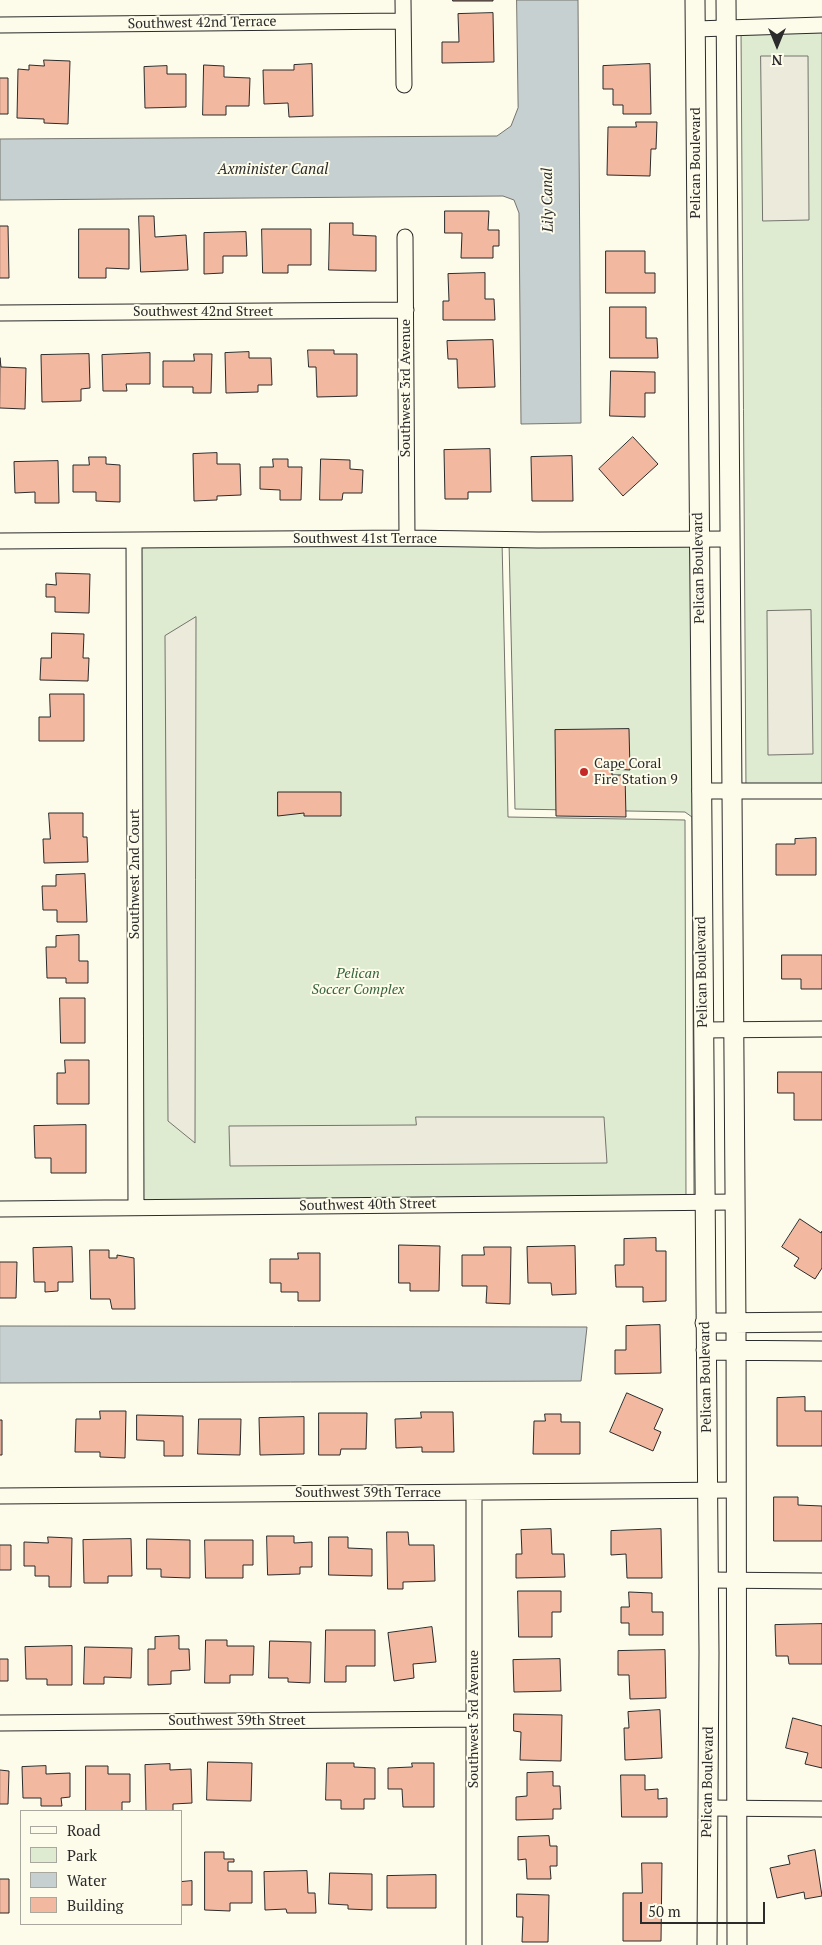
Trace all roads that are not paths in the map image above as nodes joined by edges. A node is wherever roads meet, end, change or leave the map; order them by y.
1 (403, 0) edge
2 (695, 0) edge
3 (726, 0) edge
4 (403, 21) junction
5 (0, 25) edge
6 (822, 25) edge
7 (726, 28) junction
8 (695, 29) junction
9 (404, 85) dead end
10 (404, 237) dead end
11 (406, 310) junction
12 (0, 313) edge
13 (406, 538) junction
14 (699, 539) junction
15 (729, 539) junction
16 (0, 541) edge
17 (134, 541) junction
18 (700, 791) junction
19 (732, 791) junction
20 (822, 791) edge
21 (734, 1028) junction
22 (822, 1028) edge
23 (703, 1030) junction
24 (704, 1202) junction
25 (735, 1202) junction
26 (136, 1207) junction
27 (0, 1208) edge
28 (736, 1322) junction
29 (822, 1322) edge
30 (706, 1323) junction
31 (706, 1350) junction
32 (735, 1350) junction
33 (822, 1351) edge
34 (707, 1490) junction
35 (736, 1490) junction
36 (474, 1494) junction
37 (0, 1496) edge
38 (708, 1580) junction
39 (822, 1580) edge
40 (736, 1581) junction
41 (474, 1719) junction
42 (0, 1723) edge
43 (708, 1808) junction
44 (737, 1809) junction
45 (822, 1809) edge
46 (474, 1945) edge
47 (707, 1945) edge
48 (737, 1945) edge

1 - 4 street
2 - 8 street, Pelican Boulevard
3 - 7 street, Pelican Boulevard
4 - 5 street, Southwest 42nd Terrace
4 - 9 street
6 - 7 street
7 - 8 street
7 - 15 street, Pelican Boulevard
8 - 14 street, Pelican Boulevard
10 - 11 street, Southwest 3rd Avenue
11 - 12 street, Southwest 42nd Street
11 - 13 street, Southwest 3rd Avenue
13 - 14 street, Southwest 41st Terrace
13 - 17 street, Southwest 41st Terrace
14 - 15 street, Southwest 41st Terrace
14 - 18 street, Pelican Boulevard
15 - 19 street, Pelican Boulevard
16 - 17 street, Southwest 41st Terrace
17 - 26 street, Southwest 2nd Court
18 - 19 street
18 - 23 street, Pelican Boulevard
19 - 20 street
19 - 21 street, Pelican Boulevard
21 - 22 street
21 - 23 street
21 - 25 street, Pelican Boulevard
23 - 24 street, Pelican Boulevard
24 - 25 street, Southwest 40th Street
24 - 26 street, Southwest 40th Street
24 - 30 street, Pelican Boulevard
25 - 28 street, Pelican Boulevard
26 - 27 street, Southwest 40th Street
28 - 29 street
28 - 30 street
28 - 32 street, Pelican Boulevard
30 - 31 street, Pelican Boulevard
31 - 32 street
31 - 34 street, Pelican Boulevard
32 - 33 street
32 - 35 street, Pelican Boulevard
34 - 35 street, Southwest 39th Terrace
34 - 36 street, Southwest 39th Terrace
34 - 38 street, Pelican Boulevard
35 - 40 street, Pelican Boulevard
36 - 37 street, Southwest 39th Terrace
36 - 41 street, Southwest 3rd Avenue
38 - 40 street
38 - 43 street, Pelican Boulevard
39 - 40 street
40 - 44 street, Pelican Boulevard
41 - 42 street, Southwest 39th Street
41 - 46 street, Southwest 3rd Avenue
43 - 44 street
43 - 47 street, Pelican Boulevard
44 - 45 street
44 - 48 street, Pelican Boulevard

